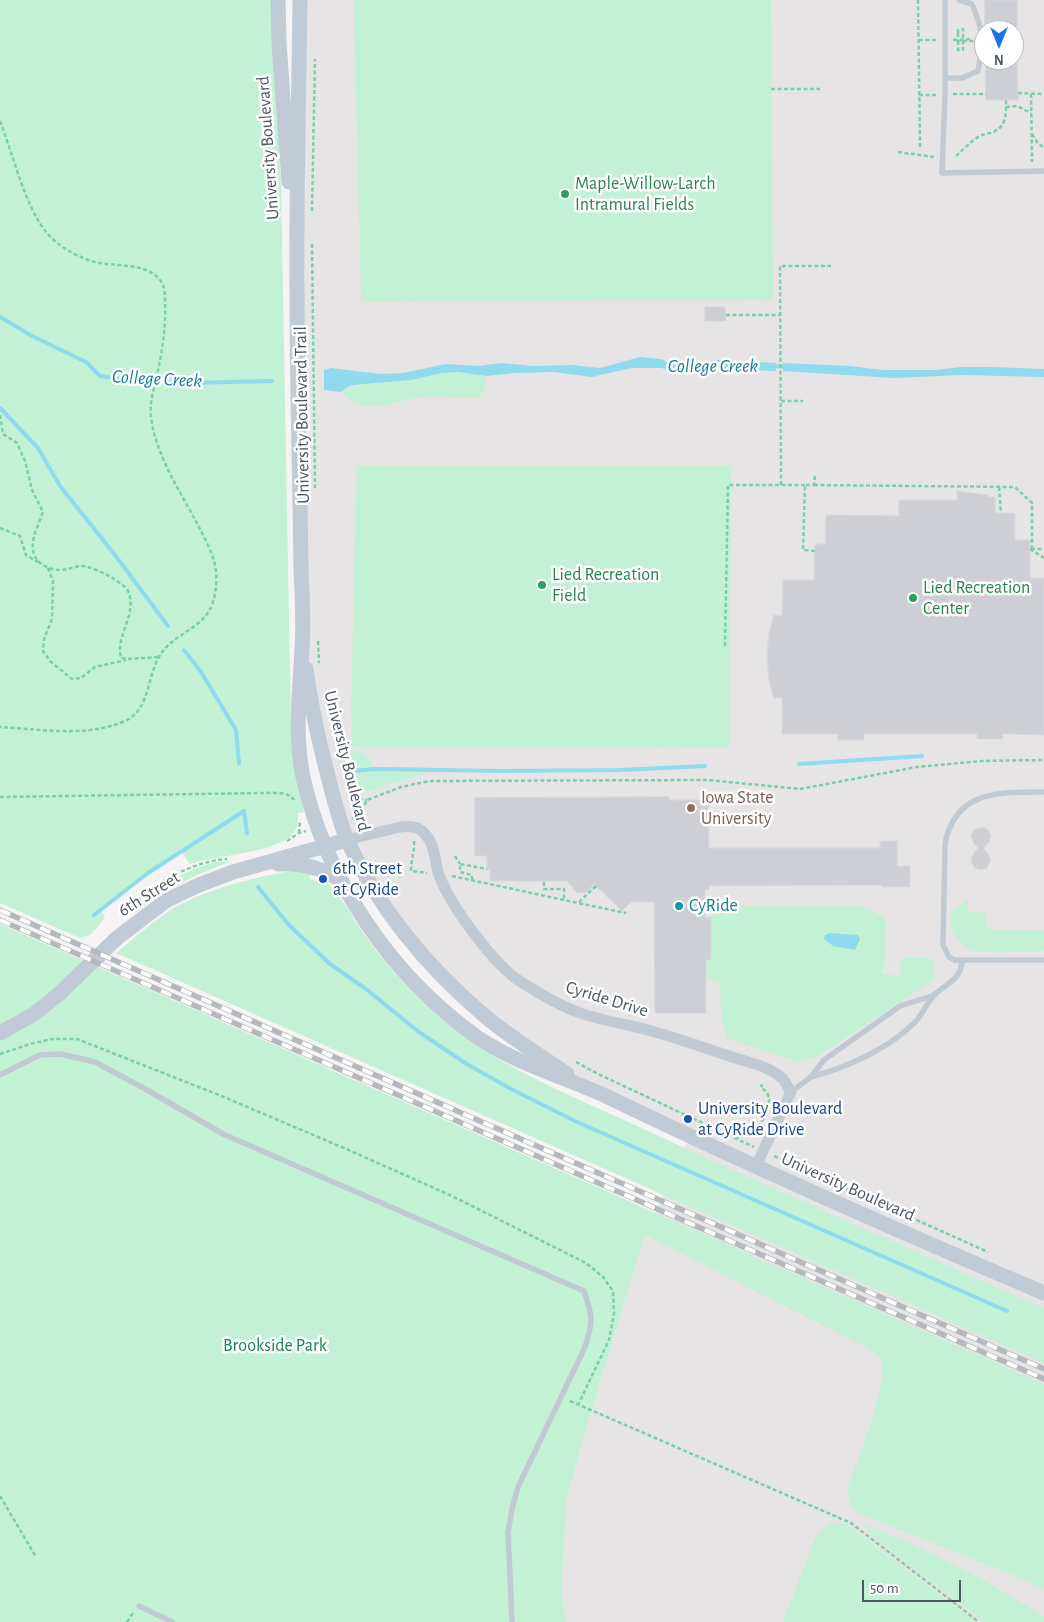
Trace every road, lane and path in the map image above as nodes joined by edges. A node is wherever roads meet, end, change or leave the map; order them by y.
1 (278, 0) edge
2 (300, 0) edge
3 (918, 0) edge
4 (945, 0) edge
5 (959, 0) edge
6 (974, 40) edge
7 (958, 41) junction
8 (314, 56) dead end
9 (945, 78) junction
10 (771, 89) dead end
11 (820, 89) dead end
12 (1018, 93) dead end
13 (953, 94) dead end
14 (986, 94) dead end
15 (1031, 94) junction
16 (1044, 94) edge
17 (919, 95) junction
18 (937, 95) dead end
19 (1006, 100) dead end
20 (1006, 107) junction
21 (1031, 113) junction
22 (0, 121) edge
23 (1031, 134) junction
24 (920, 147) dead end
25 (1044, 148) edge
26 (898, 152) dead end
27 (956, 156) dead end
28 (936, 158) dead end
29 (1032, 171) junction
30 (1044, 171) edge
31 (312, 217) dead end
32 (312, 236) dead end
33 (831, 266) dead end
34 (297, 293) junction
35 (726, 315) dead end
36 (780, 315) junction
37 (780, 401) junction
38 (803, 402) dead end
39 (0, 415) edge
40 (815, 476) dead end
41 (781, 485) junction
42 (805, 485) junction
43 (814, 485) junction
44 (999, 487) junction
45 (315, 489) dead end
46 (1001, 513) dead end
47 (0, 528) edge
48 (1044, 549) edge
49 (815, 550) dead end
50 (1032, 550) junction
51 (1044, 558) edge
52 (41, 563) junction
53 (48, 567) junction
54 (317, 640) dead end
55 (302, 645) junction
56 (725, 646) dead end
57 (160, 657) junction
58 (128, 659) junction
59 (319, 667) dead end
60 (0, 727) edge
61 (1044, 760) edge
62 (1044, 792) edge
63 (0, 796) edge
64 (344, 796) dead end
65 (367, 800) junction
66 (297, 804) dead end
67 (349, 811) dead end
68 (300, 819) dead end
69 (351, 820) junction
70 (355, 824) dead end
71 (299, 833) dead end
72 (410, 836) dead end
73 (347, 840) junction
74 (324, 846) junction
75 (454, 856) dead end
76 (259, 864) junction
77 (460, 864) junction
78 (487, 869) dead end
79 (411, 871) dead end
80 (451, 876) dead end
81 (472, 880) junction
82 (342, 882) junction
83 (544, 882) dead end
84 (596, 886) dead end
85 (544, 889) junction
86 (544, 896) junction
87 (564, 900) junction
88 (578, 903) junction
89 (626, 913) dead end
90 (962, 960) junction
91 (1044, 960) edge
92 (935, 995) junction
93 (0, 1033) edge
94 (0, 1054) edge
95 (575, 1061) dead end
96 (0, 1075) edge
97 (810, 1077) junction
98 (762, 1084) dead end
99 (585, 1086) junction
100 (791, 1092) junction
101 (734, 1138) junction
102 (740, 1140) dead end
103 (791, 1164) dead end
104 (756, 1166) junction
105 (996, 1256) dead end
106 (1044, 1292) edge
107 (562, 1397) junction
108 (578, 1404) junction
109 (0, 1496) edge
110 (36, 1557) dead end
111 (139, 1606) dead end
112 (172, 1622) edge
113 (512, 1622) edge
114 (979, 1622) edge

1 - 34 main road, University Boulevard
2 - 34 main road, University Boulevard
3 - 17 path
4 - 9 lane
5 - 9 lane
6 - 7 path, bridge
7 - 7 path, bridge
8 - 31 path
9 - 29 lane
10 - 11 path
12 - 15 path
13 - 14 path
15 - 16 path
15 - 21 path
17 - 18 path
17 - 24 path
19 - 20 path
20 - 21 path
20 - 27 path
21 - 23 path
22 - 57 path
23 - 25 path
23 - 29 path
26 - 28 path
29 - 30 lane
32 - 45 path, University Boulevard Trail
33 - 36 path
34 - 55 main road, University Boulevard
35 - 36 path
36 - 37 path
37 - 38 path
37 - 41 path
39 - 52 path
40 - 43 path
41 - 42 path
41 - 56 path
42 - 43 path
42 - 49 path
43 - 44 path
44 - 46 path
44 - 50 path
47 - 52 path
48 - 50 path
50 - 51 path
52 - 53 path
53 - 58 path
53 - 58 path
54 - 59 path
55 - 73 main road, University Boulevard
55 - 74 main road, University Boulevard
57 - 58 path
57 - 60 path
61 - 65 path
62 - 90 lane
63 - 66 path
64 - 65 path
65 - 69 path
67 - 69 path
68 - 71 path
69 - 70 path
72 - 79 path
73 - 74 main road, 6th Street
73 - 99 main road, University Boulevard
73 - 100 street, Cyride Drive
74 - 76 main road, 6th Street
74 - 82 main road, University Boulevard
75 - 77 path
76 - 82 main road
76 - 93 main road, 6th Street
77 - 78 path
77 - 81 path
80 - 81 path
81 - 86 path
82 - 99 main road, University Boulevard
83 - 85 path
84 - 88 path
85 - 86 path
85 - 87 path
86 - 87 path
87 - 88 path
88 - 89 path
90 - 91 lane
90 - 92 lane
92 - 97 lane
92 - 97 lane
94 - 108 path
95 - 101 path
96 - 107 lane
97 - 100 lane
98 - 101 path
99 - 104 main road, University Boulevard
100 - 104 street
101 - 102 path
103 - 105 path
104 - 106 main road, University Boulevard
107 - 108 path
107 - 113 lane
108 - 114 path
109 - 110 path
111 - 112 lane

